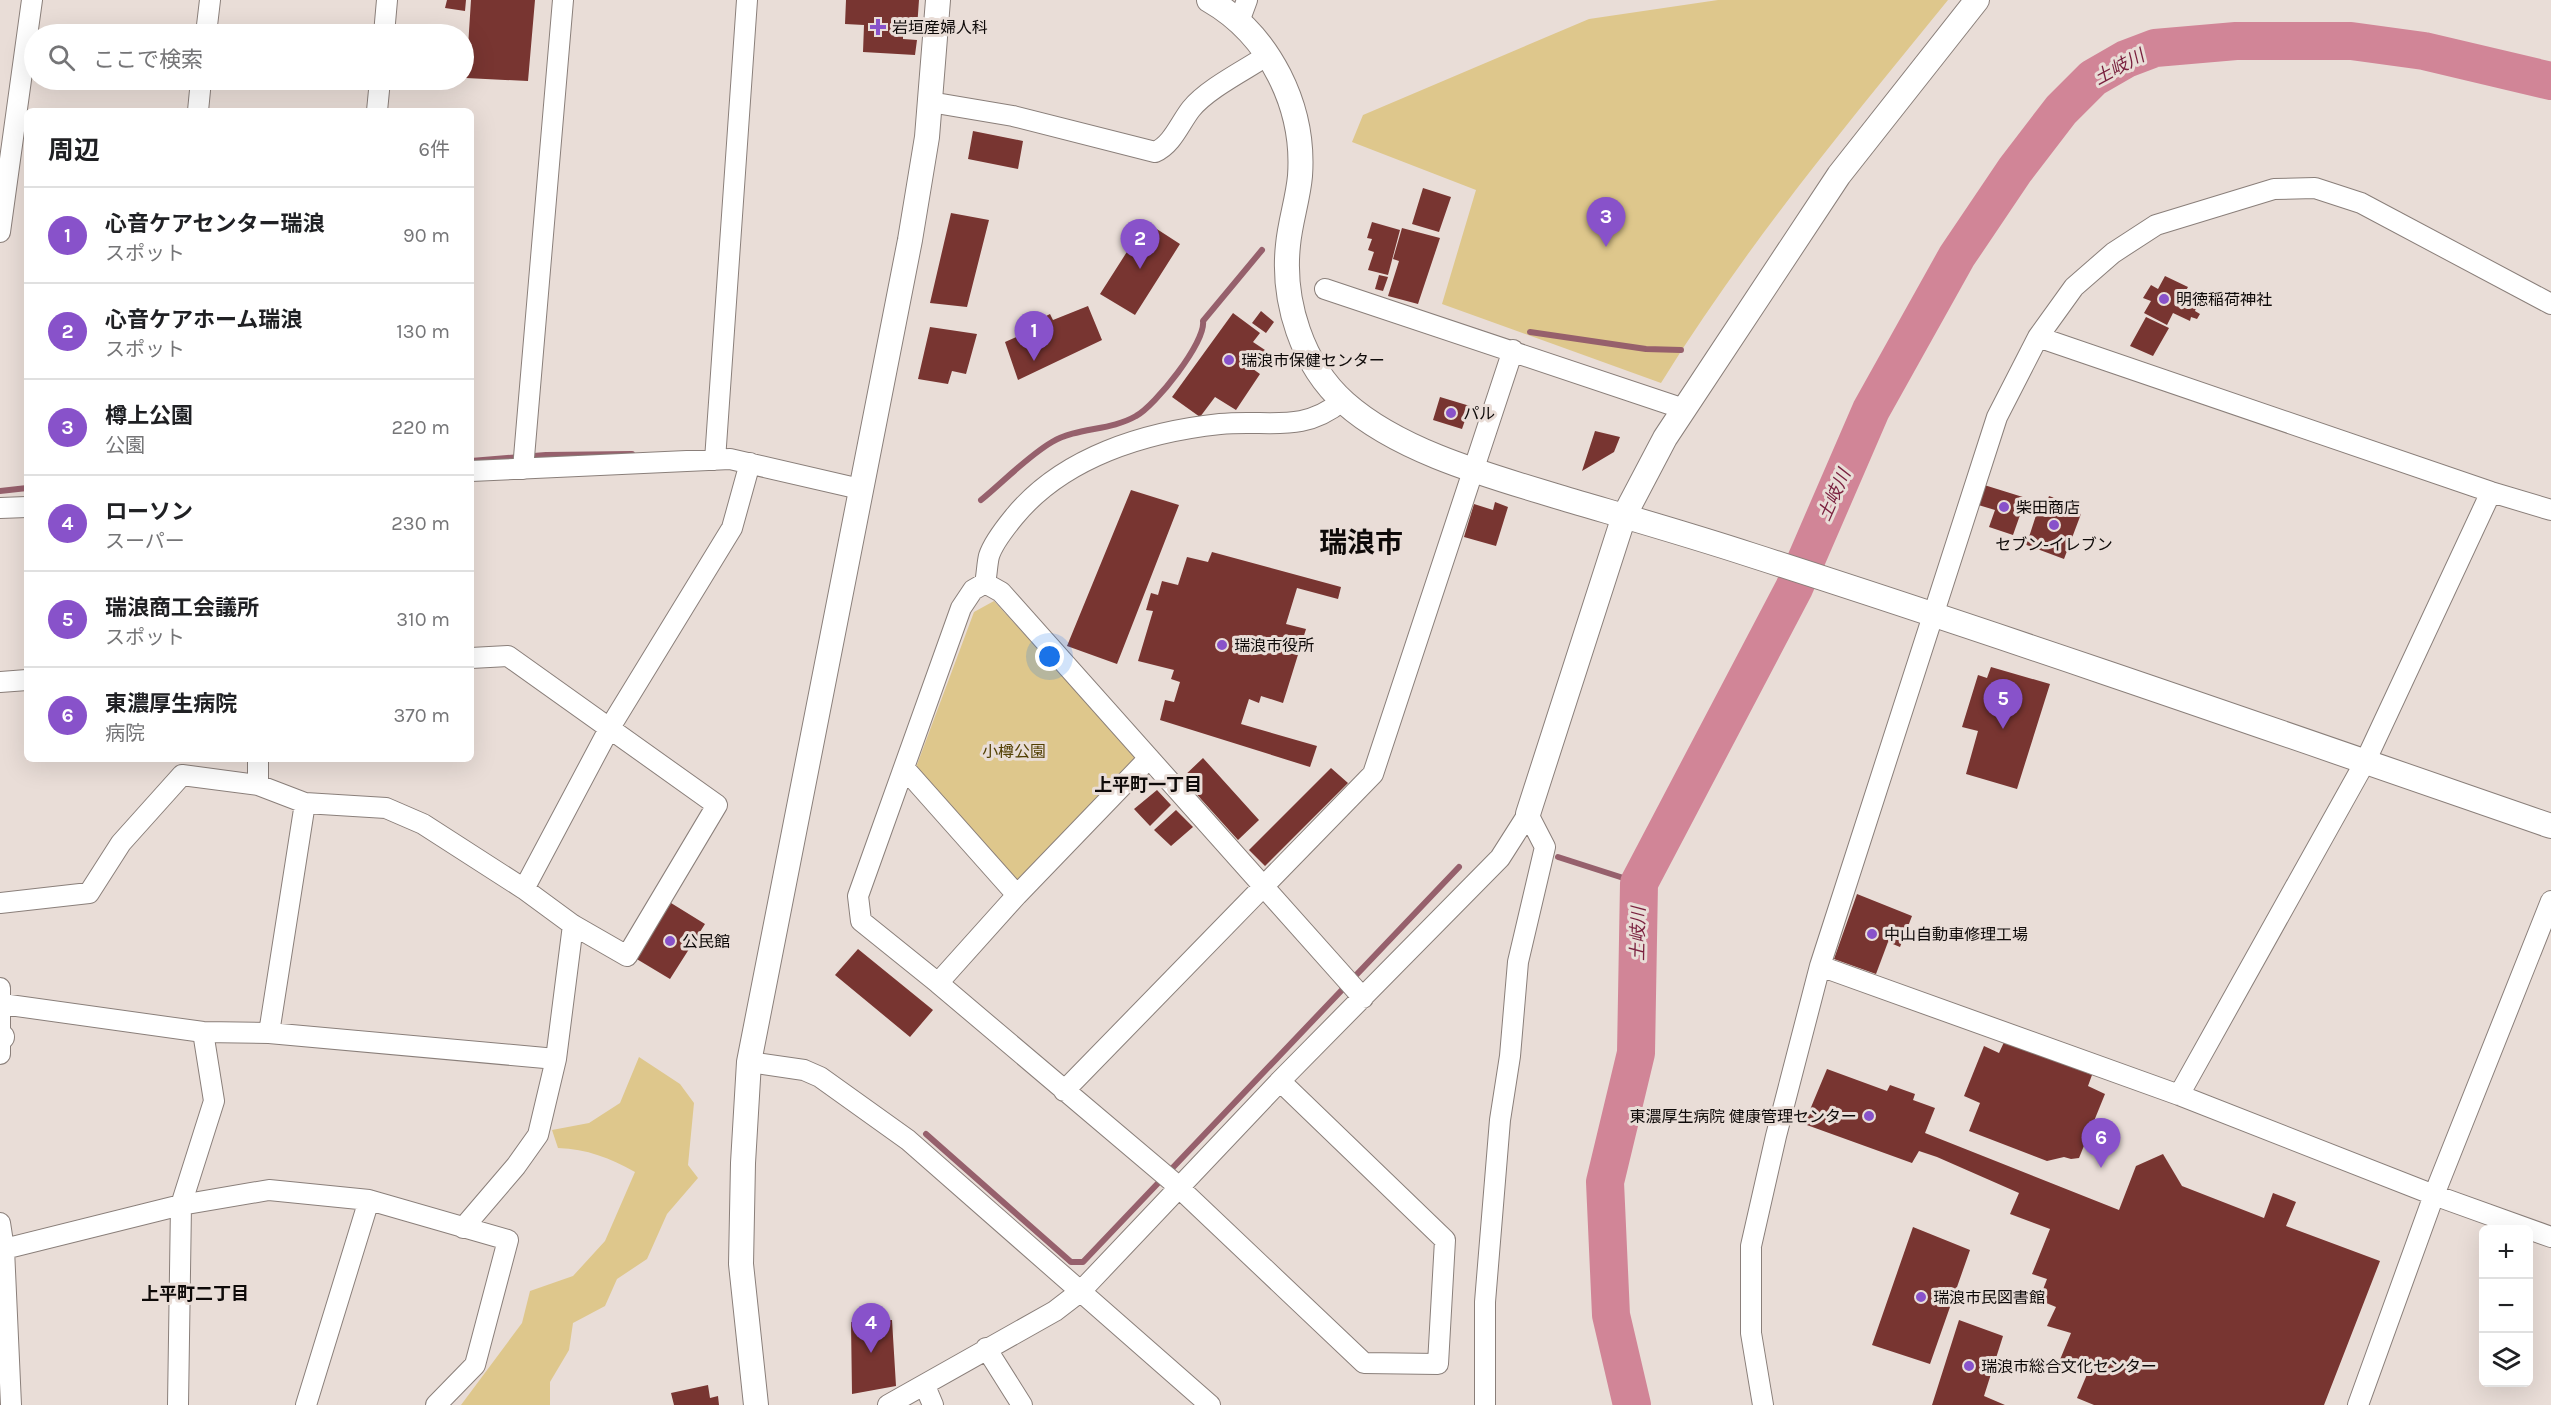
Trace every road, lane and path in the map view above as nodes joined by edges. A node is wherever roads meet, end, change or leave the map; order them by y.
1 (32, 0) edge
2 (210, 0) edge
3 (387, 0) edge
4 (563, 0) edge
5 (747, 0) edge
6 (938, 0) edge
7 (1209, 0) edge
8 (1977, 0) edge
9 (1244, 10) edge
10 (29, 24) edge
11 (207, 24) edge
12 (385, 24) edge
13 (1268, 55) junction
14 (24, 58) edge
15 (200, 90) edge
16 (379, 90) edge
17 (930, 102) junction
18 (198, 108) edge
19 (377, 108) edge
20 (0, 232) edge
21 (1325, 289) dead end
22 (2551, 304) edge
23 (2038, 337) junction
24 (1513, 350) junction
25 (1342, 400) junction
26 (1684, 409) junction
27 (715, 460) junction
28 (750, 463) junction
29 (523, 469) junction
30 (474, 471) edge
31 (1472, 471) junction
32 (860, 489) junction
33 (2491, 492) junction
34 (24, 507) edge
35 (0, 508) edge
36 (2551, 510) edge
37 (1624, 516) junction
38 (985, 583) junction
39 (1934, 614) junction
40 (474, 658) edge
41 (24, 681) edge
42 (0, 682) edge
43 (609, 729) junction
44 (1149, 758) junction
45 (258, 762) edge
46 (2365, 762) junction
47 (905, 770) junction
48 (258, 785) junction
49 (305, 803) junction
50 (1528, 814) junction
51 (2551, 826) edge
52 (1262, 885) junction
53 (524, 889) junction
54 (1017, 895) junction
55 (2551, 901) edge
56 (0, 903) edge
57 (573, 925) junction
58 (1821, 966) junction
59 (938, 983) junction
60 (1354, 988) junction
61 (1, 996) edge
62 (203, 1032) junction
63 (269, 1033) junction
64 (1, 1043) edge
65 (556, 1059) junction
66 (750, 1062) junction
67 (1280, 1081) junction
68 (1064, 1091) junction
69 (2179, 1095) junction
70 (1170, 1179) junction
71 (2434, 1195) junction
72 (369, 1200) junction
73 (181, 1205) junction
74 (0, 1223) edge
75 (463, 1228) junction
76 (2551, 1237) edge
77 (2, 1250) edge
78 (1082, 1291) junction
79 (986, 1348) junction
80 (925, 1386) junction
81 (11, 1405) edge
82 (178, 1405) edge
83 (306, 1405) edge
84 (435, 1405) edge
85 (756, 1405) edge
86 (888, 1405) edge
87 (933, 1405) edge
88 (1022, 1405) edge
89 (1210, 1405) edge
90 (1485, 1405) edge
91 (1763, 1405) edge
92 (2358, 1405) edge

1 - 10 street
2 - 11 street
3 - 12 street
4 - 29 street
5 - 27 street
6 - 17 street
7 - 9 street
8 - 26 street
9 - 13 street
13 - 17 street
13 - 25 street
14 - 20 street
15 - 18 street
16 - 19 street
17 - 32 street
21 - 24 street
22 - 23 street
23 - 33 street
23 - 39 street
24 - 26 street
24 - 31 street
25 - 31 street
25 - 38 street
26 - 37 street
27 - 28 street
27 - 29 street
28 - 32 street
28 - 43 street
29 - 30 street
31 - 37 street
31 - 52 street
32 - 66 street
33 - 36 street
33 - 46 street
34 - 35 street
37 - 39 street
37 - 50 street
38 - 44 street
38 - 47 street
39 - 46 street
39 - 58 street
40 - 43 street
41 - 42 street
43 - 53 street
43 - 57 street
44 - 52 street
44 - 54 street
45 - 48 street
46 - 51 street
46 - 69 street
47 - 54 street
47 - 59 street
48 - 49 street
48 - 56 street
49 - 53 street
49 - 63 street
50 - 60 street
50 - 90 street
52 - 60 street
52 - 68 street
53 - 57 street
54 - 59 street
55 - 71 street
57 - 65 street
58 - 69 street
58 - 91 street
59 - 68 street
60 - 67 street
61 - 62 street
61 - 64 street
62 - 63 street
62 - 73 street
63 - 65 street
65 - 75 street
66 - 78 street
66 - 85 street
67 - 70 street
67 - 70 street
68 - 70 street
69 - 71 street
70 - 78 street
71 - 76 street
71 - 92 street
72 - 73 street
72 - 75 street
72 - 83 street
73 - 77 street
73 - 82 street
74 - 77 street
75 - 84 street
77 - 81 street
78 - 79 street
78 - 89 street
79 - 80 street
79 - 88 street
80 - 86 street
80 - 87 street

